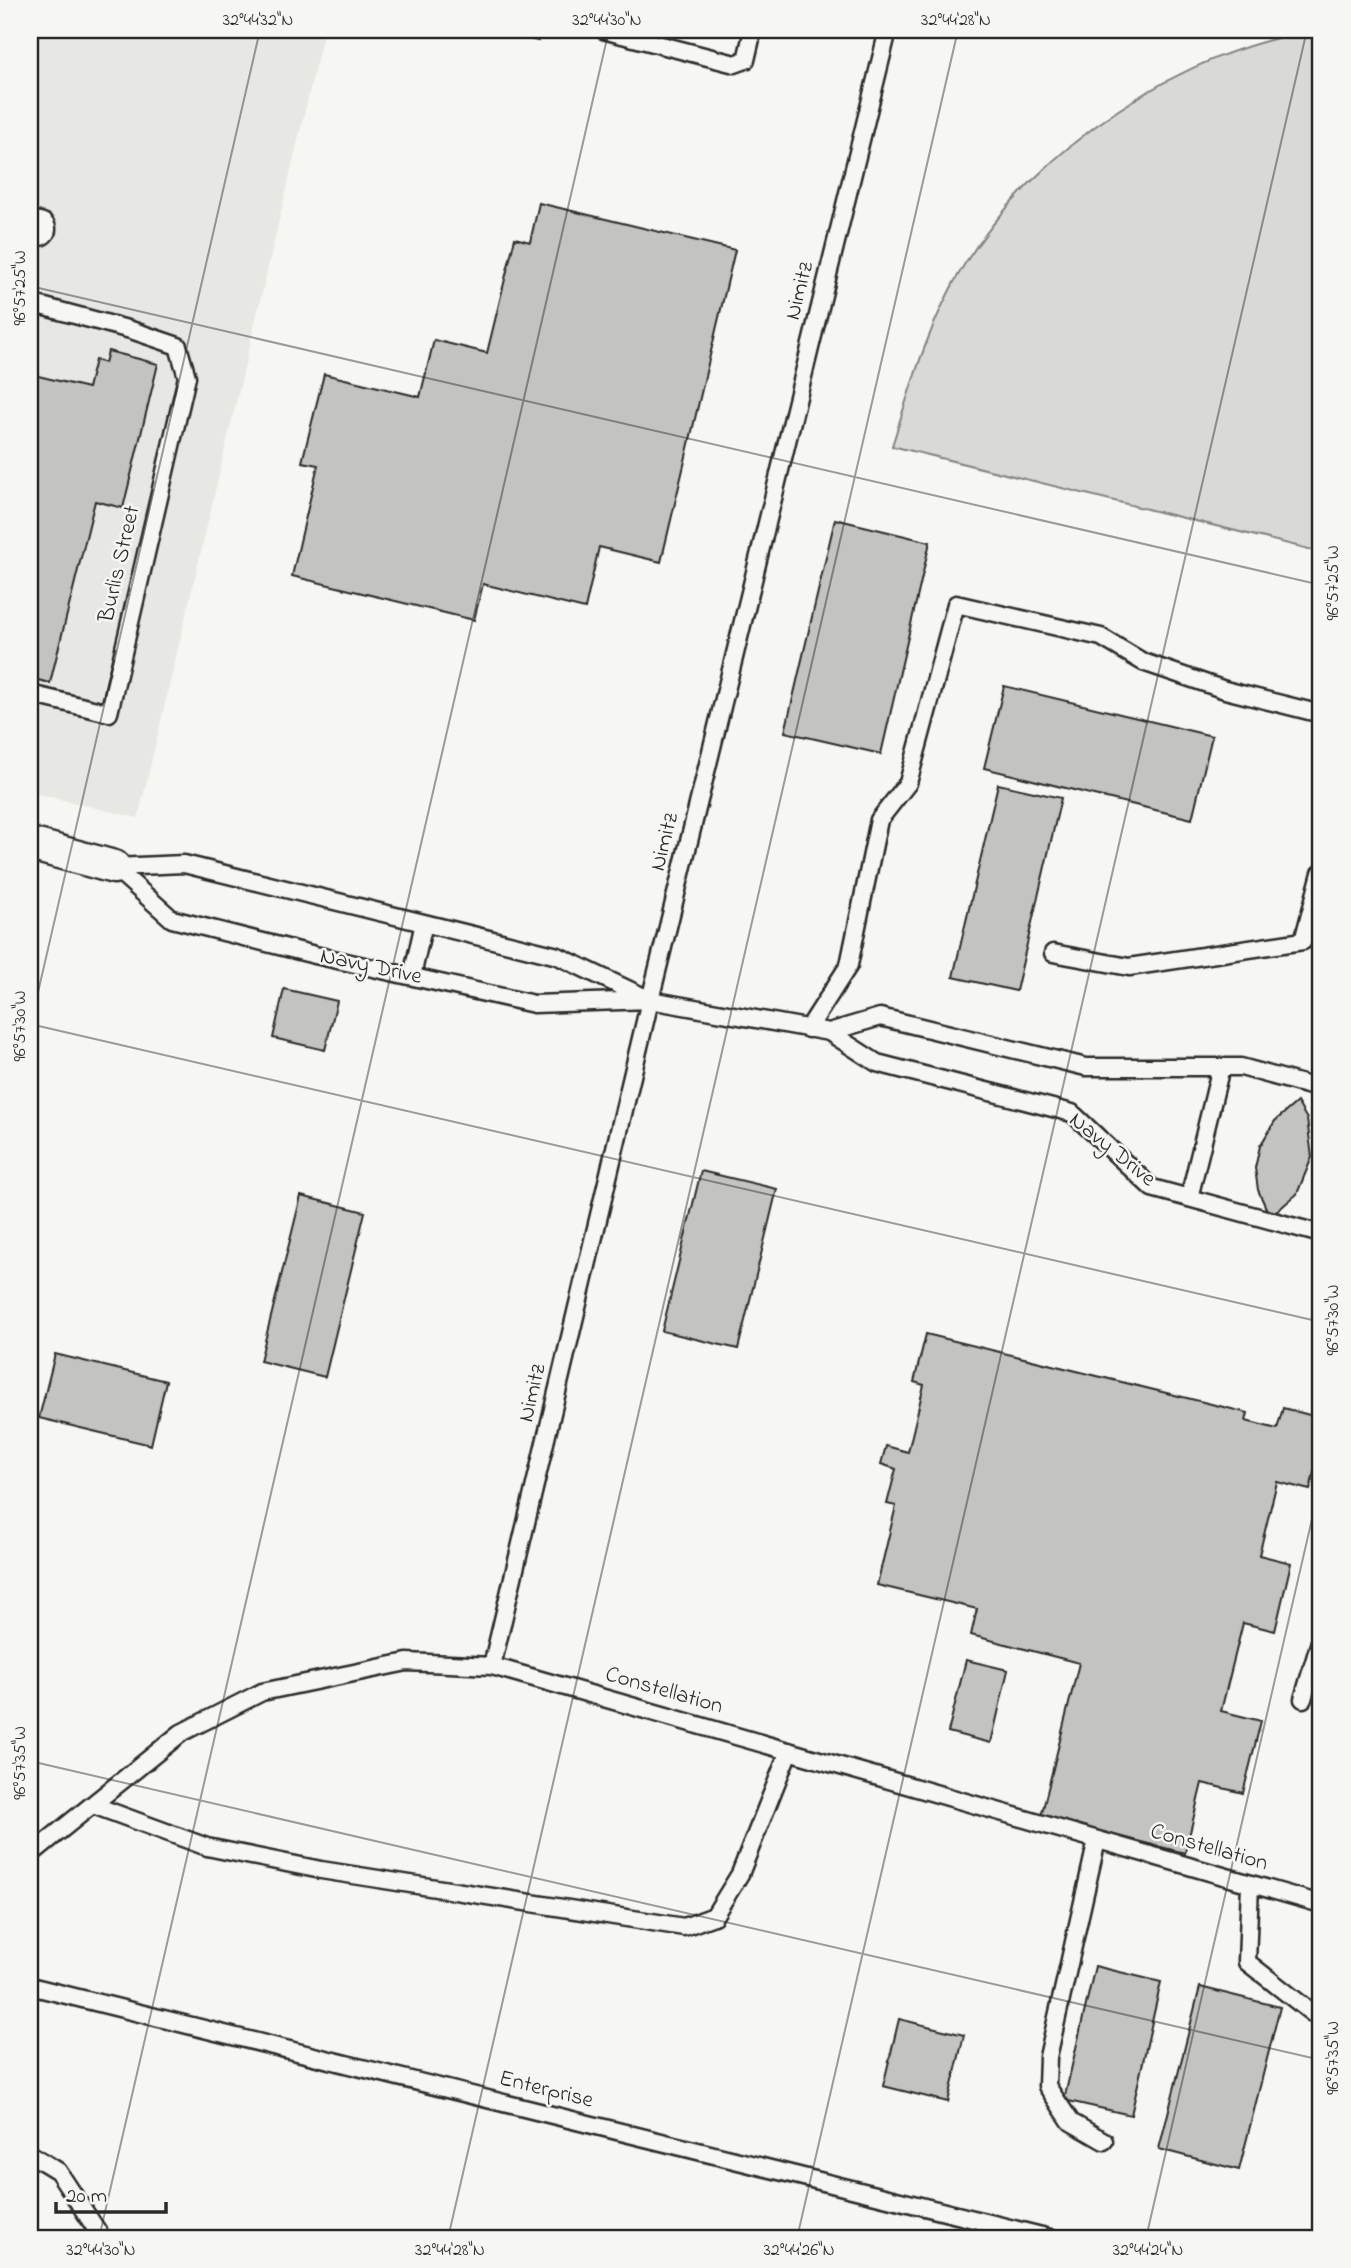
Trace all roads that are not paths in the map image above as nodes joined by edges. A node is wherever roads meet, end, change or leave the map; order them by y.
1 (603, 30) edge
2 (753, 30) edge
3 (888, 30) edge
4 (30, 303) edge
5 (30, 694) edge
6 (1321, 714) edge
7 (30, 844) edge
8 (114, 867) junction
9 (1321, 873) edge
10 (424, 923) junction
11 (1053, 953) dead end
12 (412, 976) junction
13 (650, 1000) junction
14 (808, 1029) junction
15 (828, 1032) junction
16 (1221, 1067) junction
17 (1321, 1089) edge
18 (1189, 1198) junction
19 (1321, 1234) edge
20 (1321, 1638) edge
21 (492, 1666) junction
22 (1303, 1699) dead end
23 (789, 1751) junction
24 (93, 1804) junction
25 (1097, 1840) junction
26 (30, 1855) edge
27 (1250, 1884) junction
28 (1321, 1903) edge
29 (30, 1986) edge
30 (1321, 2020) edge
31 (1104, 2141) dead end
32 (30, 2154) edge
33 (102, 2238) edge
34 (1050, 2238) edge

1 - 2 lane
3 - 13 lane, Nimitz
4 - 5 lane, Burlis Street
6 - 14 lane
7 - 8 street, Navy Drive
8 - 10 lane, Navy Drive
8 - 12 lane, Navy Drive
9 - 11 lane
10 - 12 lane
10 - 13 lane, Navy Drive
12 - 13 lane, Navy Drive
13 - 14 lane, Navy Drive
13 - 21 lane, Nimitz
14 - 15 lane, Navy Drive
15 - 16 lane, Navy Drive
15 - 18 lane, Navy Drive
16 - 17 lane, Navy Drive
16 - 18 lane
18 - 19 lane, Navy Drive
20 - 22 lane
21 - 23 lane, Constellation
21 - 24 lane, Constellation
23 - 24 lane
23 - 25 lane, Constellation
24 - 26 lane, Constellation
25 - 27 lane, Constellation
25 - 31 lane
27 - 28 lane, Constellation
27 - 30 lane
29 - 34 lane, Enterprise
32 - 33 lane

